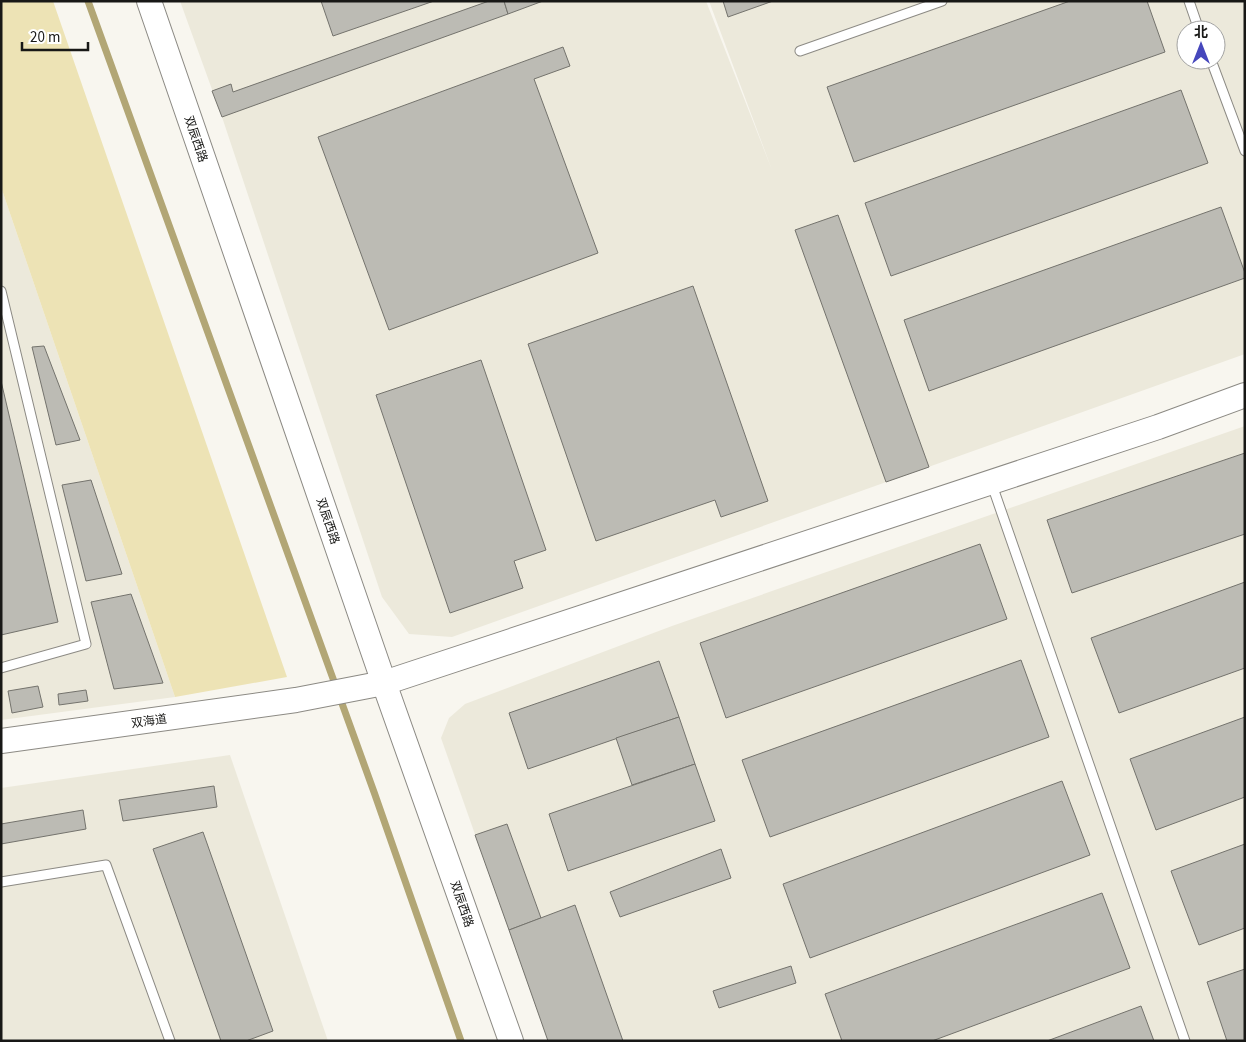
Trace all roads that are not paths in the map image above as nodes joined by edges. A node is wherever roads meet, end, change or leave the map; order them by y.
1 (149, 1) edge
2 (942, 1) edge
3 (1189, 1) edge
4 (1196, 20) edge
5 (800, 51) dead end
6 (1215, 70) edge
7 (1245, 151) edge
8 (1, 290) edge
9 (1245, 395) edge
10 (991, 482) junction
11 (1, 668) edge
12 (384, 683) junction
13 (1, 742) edge
14 (1, 882) edge
15 (170, 1041) edge
16 (511, 1041) edge
17 (1185, 1041) edge

1 - 12 street, 双辰西路
2 - 5 lane
3 - 4 lane
6 - 7 lane
8 - 11 lane
9 - 10 street, 双海道
10 - 12 street, 双海道
10 - 17 lane
12 - 13 street, 双海道
12 - 16 street, 双辰西路
14 - 15 lane

